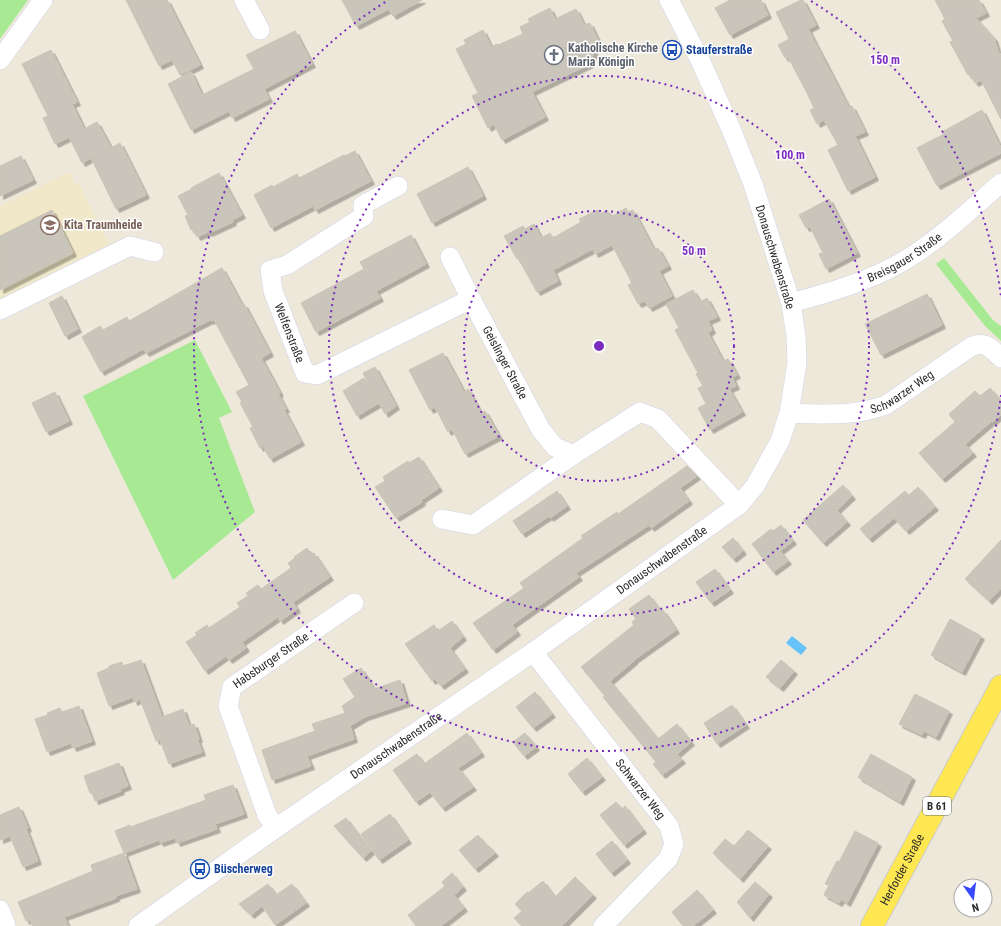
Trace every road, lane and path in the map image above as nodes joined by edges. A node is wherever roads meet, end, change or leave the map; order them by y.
1 (43, 0) edge
2 (244, 0) edge
3 (669, 0) edge
4 (260, 30) dead end
5 (0, 60) edge
6 (1001, 183) edge
7 (398, 186) dead end
8 (154, 252) dead end
9 (450, 257) dead end
10 (471, 299) junction
11 (791, 303) junction
12 (0, 310) edge
13 (1001, 358) edge
14 (789, 413) junction
15 (573, 455) junction
16 (739, 505) junction
17 (442, 519) dead end
18 (354, 603) dead end
19 (532, 652) junction
20 (1001, 686) edge
21 (276, 828) junction
22 (0, 910) edge
23 (6, 926) edge
24 (138, 926) edge
25 (603, 926) edge
26 (872, 926) edge

1 - 5 street
2 - 4 street
3 - 11 street, Donauschwabenstraße
6 - 11 street, Breisgauer Straße
7 - 10 street, Welfenstraße
8 - 12 street
9 - 10 street, Geislinger Straße
10 - 15 street, Geislinger Straße
11 - 14 street, Donauschwabenstraße
13 - 14 street, Schwarzer Weg
14 - 16 street, Donauschwabenstraße
15 - 16 street
15 - 17 street
16 - 19 street, Donauschwabenstraße
18 - 21 street, Habsburger Straße
19 - 21 street, Donauschwabenstraße
19 - 25 street, Schwarzer Weg
20 - 26 main road, Herforder Straße / B 61
21 - 24 street, Donauschwabenstraße
22 - 23 street

